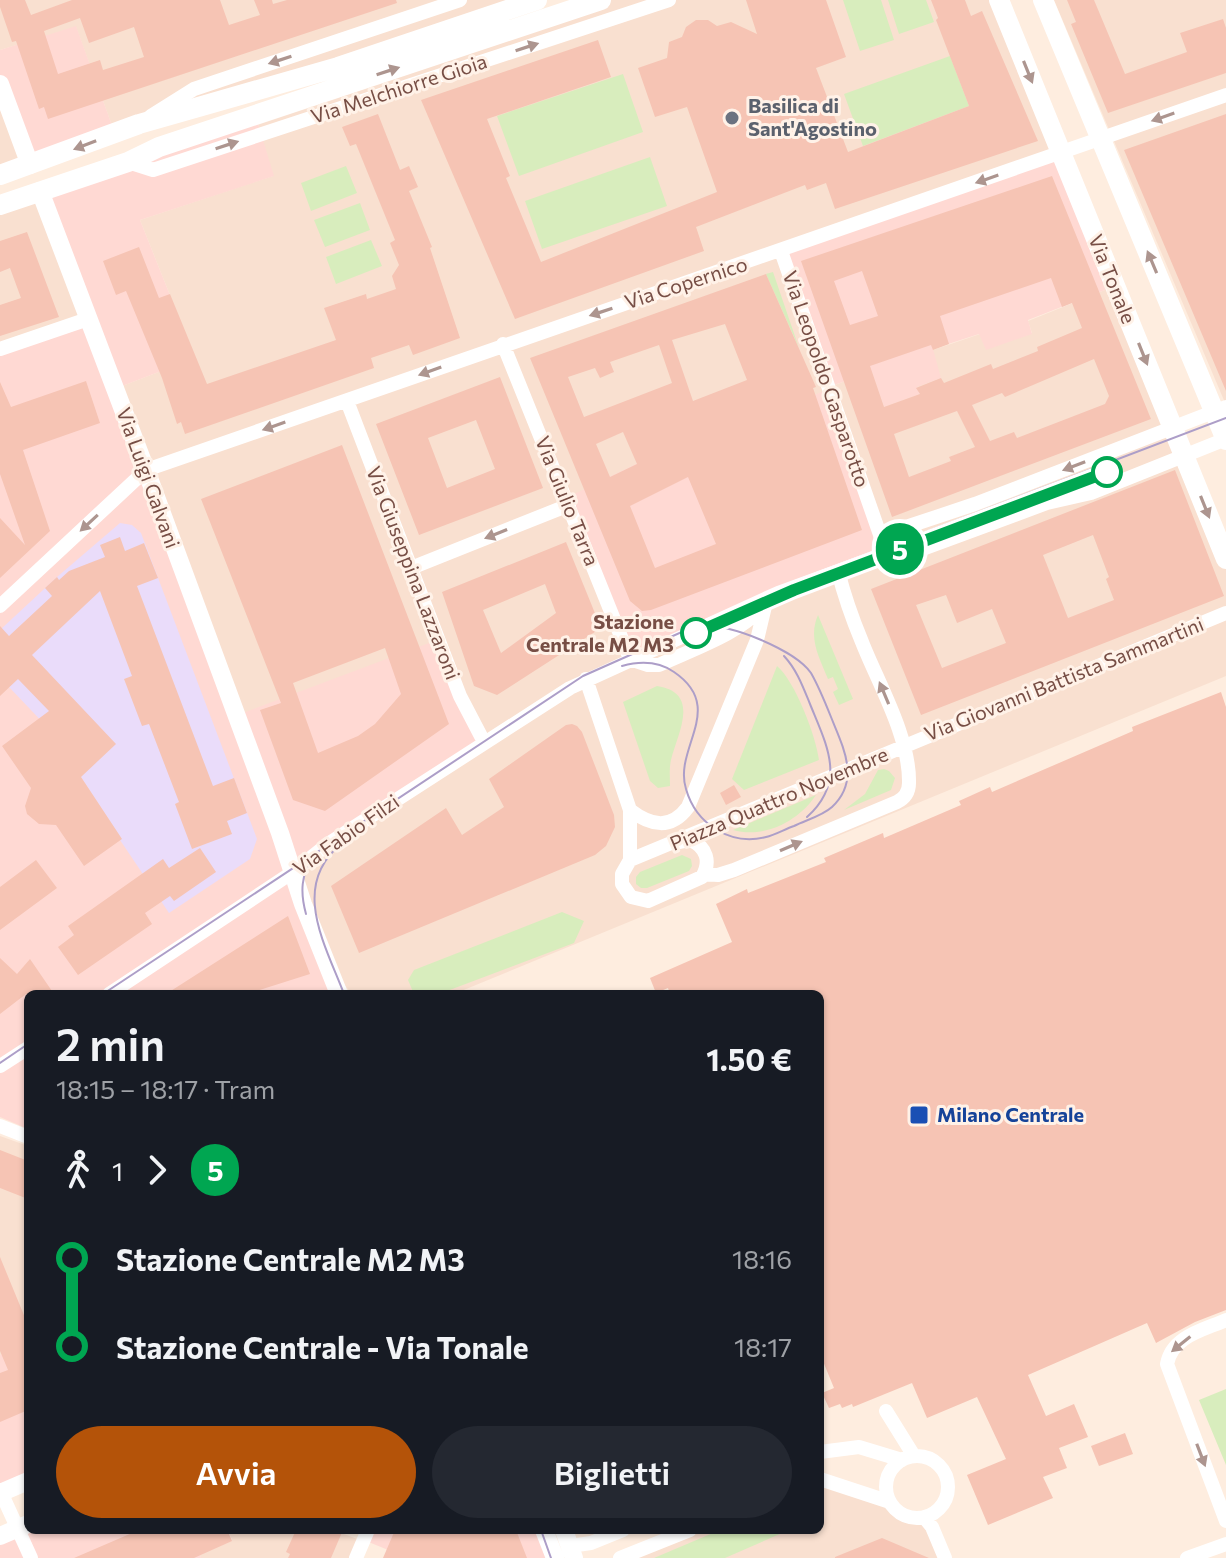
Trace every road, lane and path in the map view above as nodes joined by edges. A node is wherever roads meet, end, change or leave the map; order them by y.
1 (460, 0) edge
2 (537, 0) edge
3 (601, 0) edge
4 (669, 0) edge
5 (999, 0) edge
6 (1043, 0) edge
7 (0, 84) edge
8 (1226, 95) edge
9 (139, 124) junction
10 (1101, 138) junction
11 (1061, 152) junction
12 (128, 162) junction
13 (30, 165) junction
14 (0, 175) edge
15 (40, 191) junction
16 (0, 205) edge
17 (781, 251) junction
18 (88, 319) junction
19 (503, 344) junction
20 (0, 349) edge
21 (347, 401) junction
22 (1220, 409) edge
23 (1172, 427) junction
24 (1226, 440) edge
25 (1184, 456) junction
26 (146, 470) junction
27 (569, 505) junction
28 (887, 553) junction
29 (1226, 559) edge
30 (411, 568) junction
31 (838, 571) junction
32 (766, 601) junction
33 (0, 606) edge
34 (1226, 613) edge
35 (630, 659) junction
36 (586, 679) junction
37 (484, 742) junction
38 (903, 746) junction
39 (630, 810) junction
40 (654, 850) junction
41 (630, 860) junction
42 (293, 872) junction
43 (704, 874) junction
44 (330, 971) junction
45 (115, 990) edge
46 (337, 990) edge
47 (347, 990) edge
48 (24, 1051) edge
49 (0, 1066) edge
50 (0, 1126) edge
51 (24, 1135) edge
52 (1226, 1320) edge
53 (886, 1411) dead end
54 (824, 1451) edge
55 (908, 1458) junction
56 (824, 1480) edge
57 (24, 1483) edge
58 (2, 1496) edge
59 (890, 1502) junction
60 (924, 1517) junction
61 (1226, 1521) edge
62 (15, 1530) edge
63 (366, 1534) edge
64 (546, 1534) edge
65 (613, 1534) edge
66 (680, 1534) edge
67 (1226, 1544) edge
68 (569, 1545) edge
69 (31, 1558) edge
70 (356, 1558) edge
71 (555, 1558) edge
72 (620, 1558) edge
73 (945, 1558) edge
74 (1187, 1558) edge

1 -> 9 street, Via Melchiorre Gioia
2 - 9 main road, Via Melchiorre Gioia
12 -> 3 main road, Via Melchiorre Gioia
12 -> 4 street, Via Melchiorre Gioia
5 -> 11 main road, Via Tonale
6 - 10 main road
7 - 13 street, Via Luigi Galvani
8 -> 10 street, Via Copernico
9 -> 13 main road, Via Melchiorre Gioia
10 - 11 street, Via Copernico
22 -> 10 main road
11 -> 17 street, Via Copernico
11 -> 23 main road, Via Tonale
12 - 15 main road, Via Melchiorre Gioia
13 - 14 main road, Via Melchiorre Gioia
13 - 15 main road, Via Luigi Galvani
15 - 16 main road, Via Melchiorre Gioia
15 - 18 street, Via Luigi Galvani
17 -> 19 street, Via Copernico
17 - 28 street, Via Leopoldo Gasparotto
18 - 20 street
18 - 26 street, Via Luigi Galvani
19 -> 21 street, Via Copernico
19 - 27 street, Via Giulio Tarra
21 -> 26 street, Via Copernico
21 - 30 street, Via Giuseppina Lazzaroni
22 - 23 street
22 - 24 main road
23 - 25 main road, Via Tonale
23 -> 28 street
24 - 25 street
25 - 28 street
25 -> 29 main road, Via Tonale
26 -> 33 street
26 - 42 street, Via Luigi Galvani
27 -> 30 street
27 - 35 street, Via Giulio Tarra
28 - 31 street
30 - 37 street, Via Giuseppina Lazzaroni
31 - 32 street
38 -> 31 street, Piazza Quattro Novembre
32 - 35 street
32 - 35 street
32 - 39 street, Piazza Quattro Novembre
34 - 38 street, Via Giovanni Battista Sammartini
35 - 36 street
36 - 37 street, Via Fabio Filzi
36 - 39 street, Piazza Quattro Novembre
37 - 42 street, Via Fabio Filzi
38 - 40 street, Piazza Quattro Novembre
43 -> 38 street, Piazza Quattro Novembre
39 - 41 street, Piazza Quattro Novembre
40 - 41 street, Piazza Quattro Novembre
40 - 43 street, Piazza Quattro Novembre
41 - 43 street, Piazza Quattro Novembre
42 - 44 street, Via Luigi Galvani
42 - 45 street, Via Fabio Filzi
44 - 46 street, Via Luigi Galvani
44 - 47 street
48 - 49 street
50 - 51 street
52 -> 61 street
53 - 55 street
54 - 55 street
55 - 59 street
55 - 60 street
56 - 59 street
57 - 58 street
58 - 62 street
59 - 60 street
60 - 73 street
62 - 69 street
63 - 70 street
64 - 71 street
65 - 68 street
66 - 72 street
67 - 74 street

